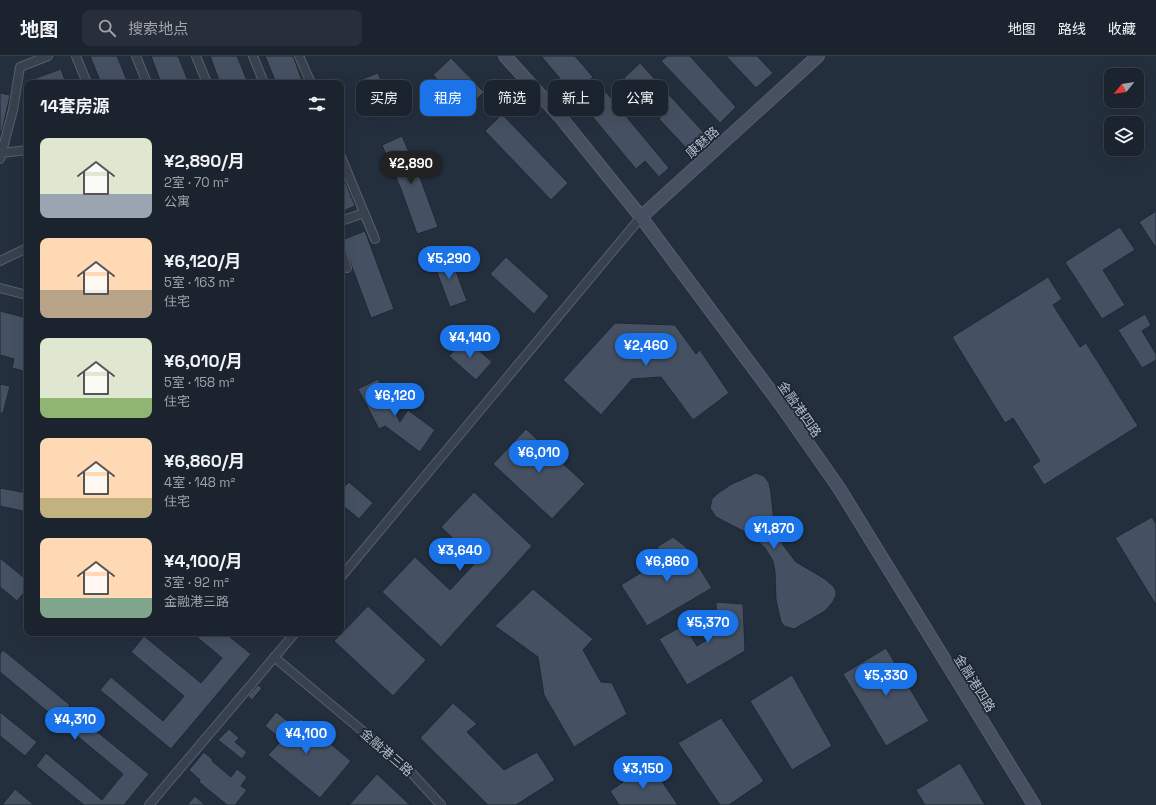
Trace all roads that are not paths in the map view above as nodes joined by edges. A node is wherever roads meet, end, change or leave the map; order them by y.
1 (48, 56) edge
2 (76, 56) edge
3 (136, 56) edge
4 (196, 56) edge
5 (253, 56) edge
6 (299, 56) edge
7 (505, 56) edge
8 (818, 56) edge
9 (86, 80) edge
10 (146, 80) edge
11 (206, 80) edge
12 (263, 80) edge
13 (310, 80) edge
14 (24, 151) edge
15 (1, 156) edge
16 (344, 164) edge
17 (364, 213) junction
18 (641, 217) junction
19 (344, 220) edge
20 (375, 239) dead end
21 (24, 249) edge
22 (344, 259) edge
23 (0, 261) edge
24 (347, 268) dead end
25 (0, 288) edge
26 (24, 293) edge
27 (344, 574) edge
28 (292, 636) edge
29 (274, 657) junction
30 (149, 805) edge
31 (441, 805) edge
32 (1034, 805) edge

1 - 15 street
2 - 9 street
3 - 10 street
4 - 11 street
5 - 12 street
6 - 13 street
7 - 18 street, 金融港四路
8 - 18 street, 康魅路
14 - 15 street
16 - 17 street
17 - 19 street
17 - 20 street
18 - 27 street
18 - 32 street, 金融港四路
21 - 23 street
22 - 24 street
25 - 26 street
28 - 29 street
29 - 30 street
29 - 31 street, 金融港三路

